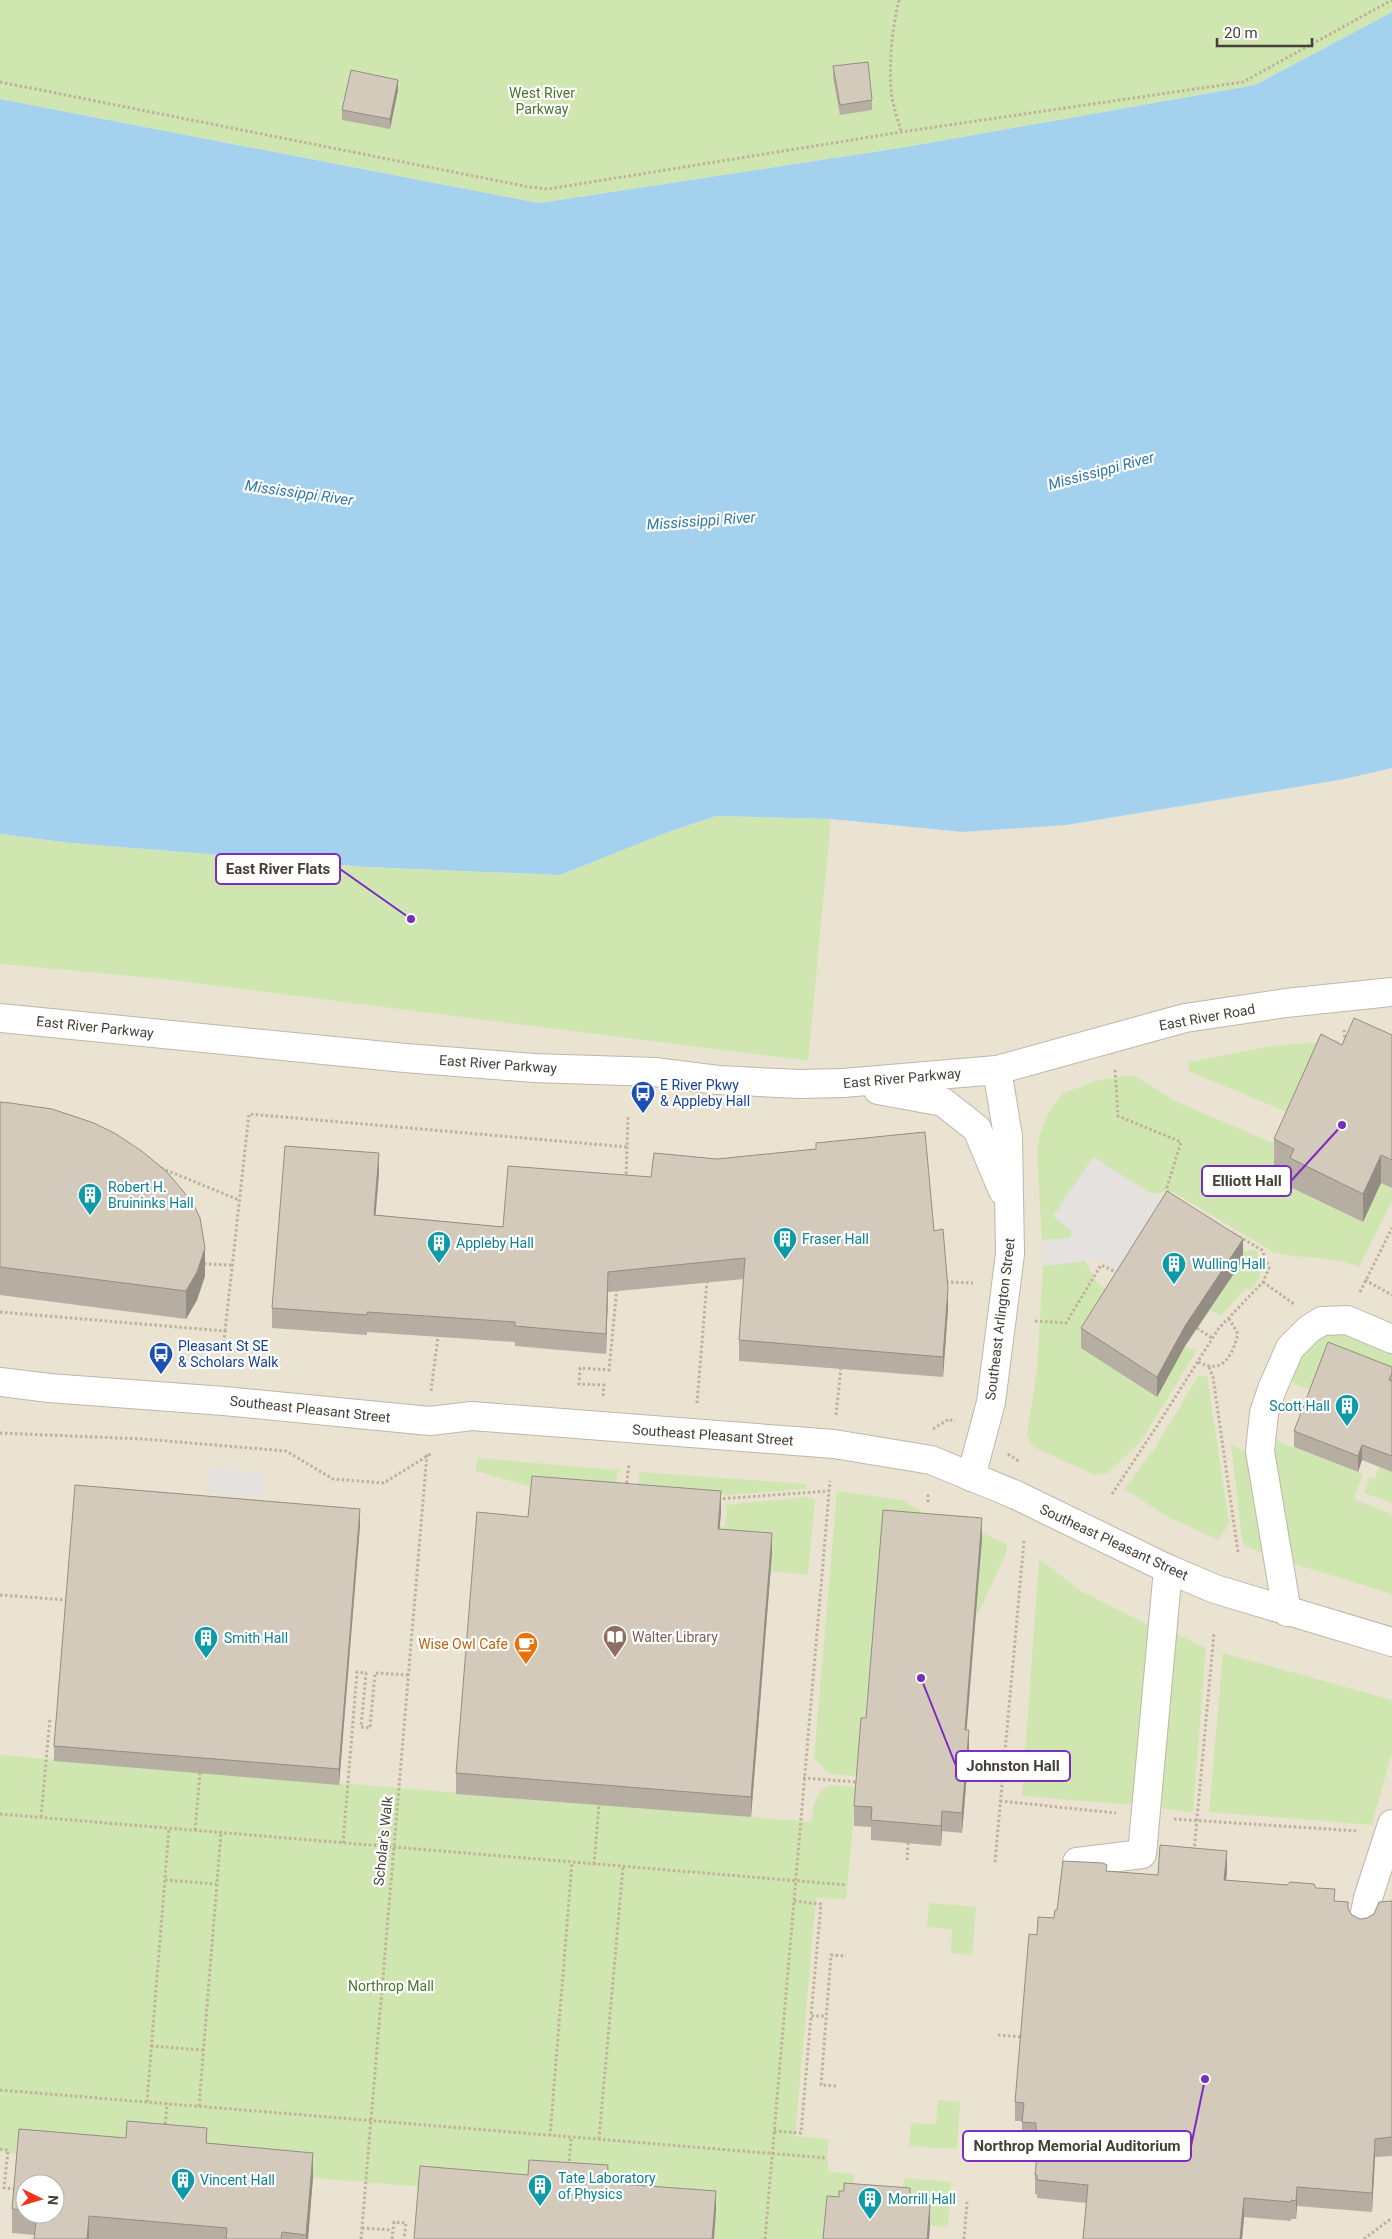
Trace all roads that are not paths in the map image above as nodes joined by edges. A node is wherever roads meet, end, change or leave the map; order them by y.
1 (1392, 992) edge
2 (0, 1018) edge
3 (997, 1070) junction
4 (843, 1084) junction
5 (1011, 1212) junction
6 (1392, 1339) edge
7 (0, 1382) edge
8 (971, 1476) junction
9 (1168, 1569) junction
10 (1287, 1612) junction
11 (1392, 1642) edge
12 (1390, 1828) edge
13 (1077, 1862) edge
14 (1358, 1913) dead end

1 - 3 street, East River Road
2 - 4 street, East River Parkway
3 - 4 street, East River Parkway
3 - 5 street, Southeast Arlington Street
4 - 5 street
5 - 8 street, Southeast Arlington Street
6 - 10 street
7 - 8 street, Southeast Pleasant Street
8 - 9 street, Southeast Pleasant Street
9 - 10 street, Southeast Pleasant Street
9 - 13 street
10 - 11 street, Southeast Pleasant Street
12 - 14 street

